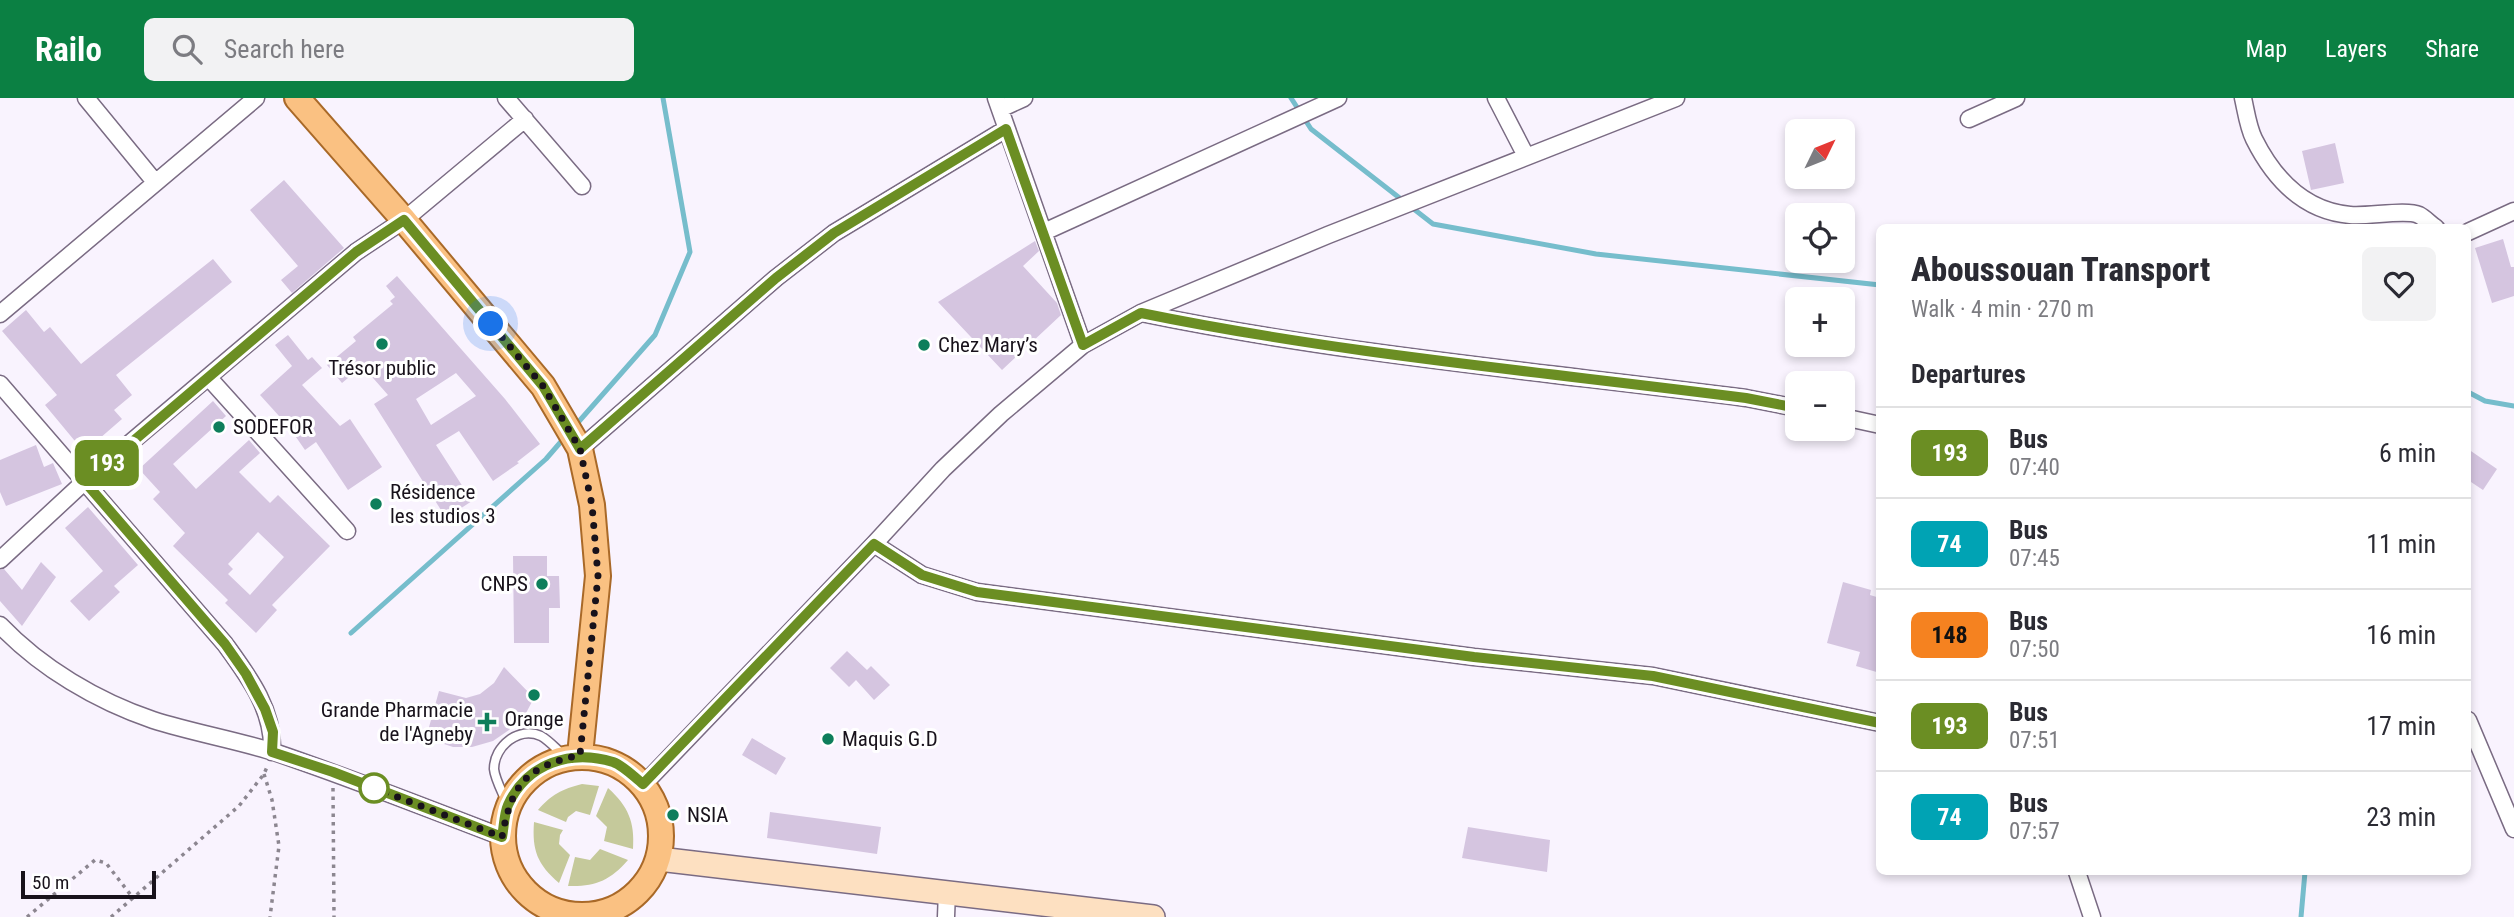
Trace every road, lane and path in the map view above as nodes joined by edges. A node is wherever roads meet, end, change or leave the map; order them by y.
1 (86, 98) edge
2 (256, 98) edge
3 (297, 98) edge
4 (506, 98) edge
5 (1024, 98) edge
6 (1338, 98) edge
7 (1496, 98) edge
8 (1676, 98) edge
9 (2016, 98) edge
10 (2243, 98) edge
11 (998, 103) edge
12 (525, 119) junction
13 (1969, 119) dead end
14 (1006, 129) junction
15 (1526, 156) junction
16 (155, 181) junction
17 (582, 186) dead end
18 (2514, 211) edge
19 (404, 220) junction
20 (2430, 224) edge
21 (2471, 231) edge
22 (1044, 232) junction
23 (1141, 313) junction
24 (0, 314) edge
25 (1083, 345) junction
26 (209, 378) junction
27 (0, 384) edge
28 (1785, 406) edge
29 (1855, 420) edge
30 (1876, 424) edge
31 (580, 449) junction
32 (85, 482) junction
33 (347, 531) dead end
34 (874, 544) junction
35 (0, 560) edge
36 (0, 625) edge
37 (1876, 722) edge
38 (2471, 727) edge
39 (272, 752) junction
40 (573, 757) junction
41 (333, 772) junction
42 (264, 774) junction
43 (643, 784) junction
44 (508, 806) junction
45 (2514, 829) edge
46 (502, 837) junction
47 (659, 859) junction
48 (2078, 875) edge
49 (947, 891) junction
50 (133, 898) junction
51 (618, 912) edge
52 (576, 916) edge
53 (27, 917) edge
54 (111, 917) edge
55 (270, 917) edge
56 (334, 917) edge
57 (946, 917) edge
58 (1153, 917) edge
59 (2092, 917) edge

1 - 16 street
2 - 16 street
3 - 19 main road
4 - 12 street
5 - 11 street
6 - 22 street
7 - 15 street
8 - 15 street
9 - 13 street
10 - 20 street
11 - 14 street
12 - 17 street
12 - 19 street
14 - 22 street
14 - 31 street
15 - 23 street
16 - 24 street
18 - 21 street
19 - 26 street
19 - 31 main road
22 - 25 street
23 - 25 street
23 - 28 street
25 - 34 street
26 - 32 street
26 - 33 street
27 - 32 street
29 - 30 street
31 - 40 main road
32 - 35 street
32 - 39 street
34 - 37 street
34 - 43 street
36 - 39 street
38 - 45 street
39 - 41 street
39 - 42 path
40 - 43 main road
40 - 44 main road
40 - 44 lane
41 - 46 street
41 - 56 path
42 - 50 path
42 - 55 path
43 - 47 main road
44 - 46 main road
46 - 52 main road
47 - 49 main road
47 - 51 main road
48 - 59 street
49 - 57 street
49 - 58 main road
50 - 53 path
50 - 54 path
51 - 52 main road

